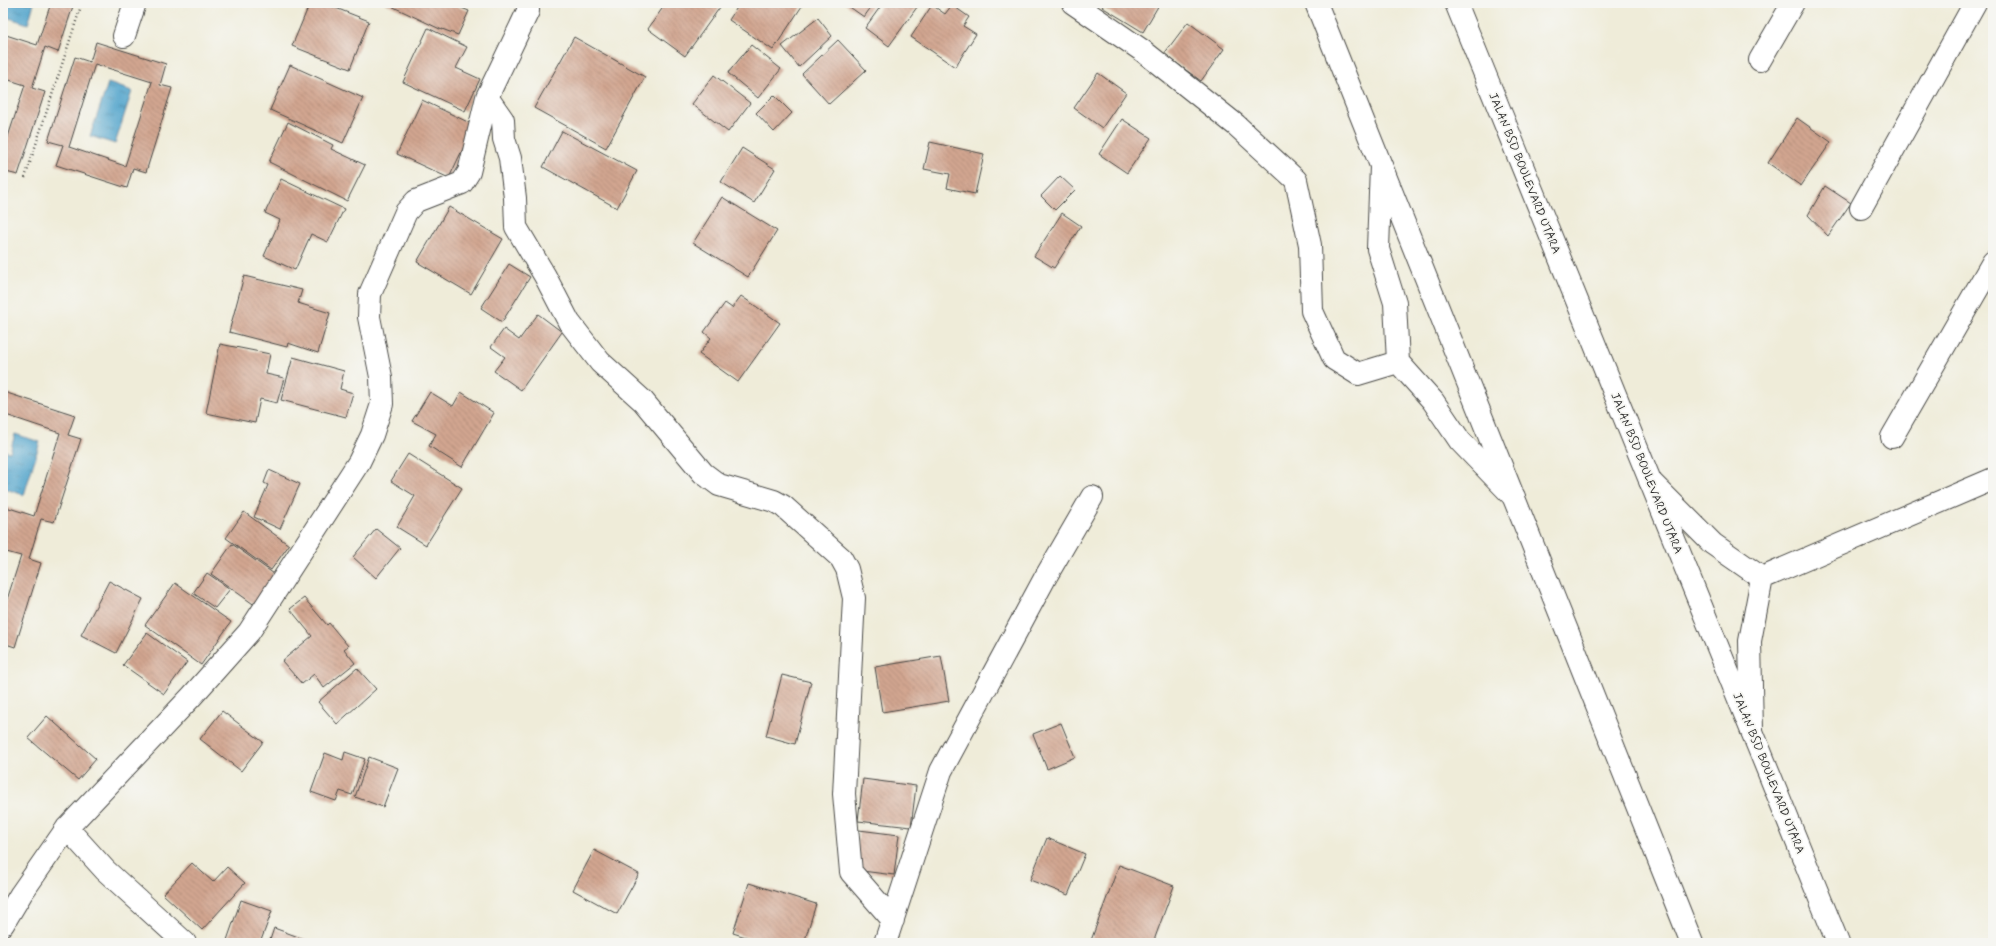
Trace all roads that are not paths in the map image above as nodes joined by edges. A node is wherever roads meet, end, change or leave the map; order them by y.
1 (135, 3) edge
2 (528, 3) edge
3 (1073, 3) edge
4 (1316, 3) edge
5 (1456, 3) edge
6 (1793, 3) edge
7 (1974, 3) edge
8 (124, 36) dead end
9 (1760, 60) dead end
10 (487, 97) junction
11 (1381, 166) junction
12 (1862, 208) dead end
13 (1993, 262) edge
14 (1398, 362) junction
15 (1892, 437) dead end
16 (1993, 479) edge
17 (1650, 481) junction
18 (1092, 497) dead end
19 (1514, 498) junction
20 (1762, 578) junction
21 (1752, 732) junction
22 (67, 828) junction
23 (893, 920) junction
24 (3, 924) edge
25 (185, 943) edge
26 (885, 943) edge
27 (1692, 943) edge
28 (1838, 943) edge

1 - 8 street
2 - 10 street
3 - 14 street
4 - 11 street
5 - 17 street, JALAN BSD BOULEVARD UTARA
6 - 9 street
7 - 12 street
10 - 22 street
10 - 23 street
11 - 14 street
11 - 19 street
13 - 15 street
14 - 19 street
16 - 20 street
17 - 20 street
17 - 21 street, JALAN BSD BOULEVARD UTARA
18 - 23 street
19 - 27 street
20 - 21 street
21 - 28 street, JALAN BSD BOULEVARD UTARA
22 - 24 street
22 - 25 street
23 - 26 street

